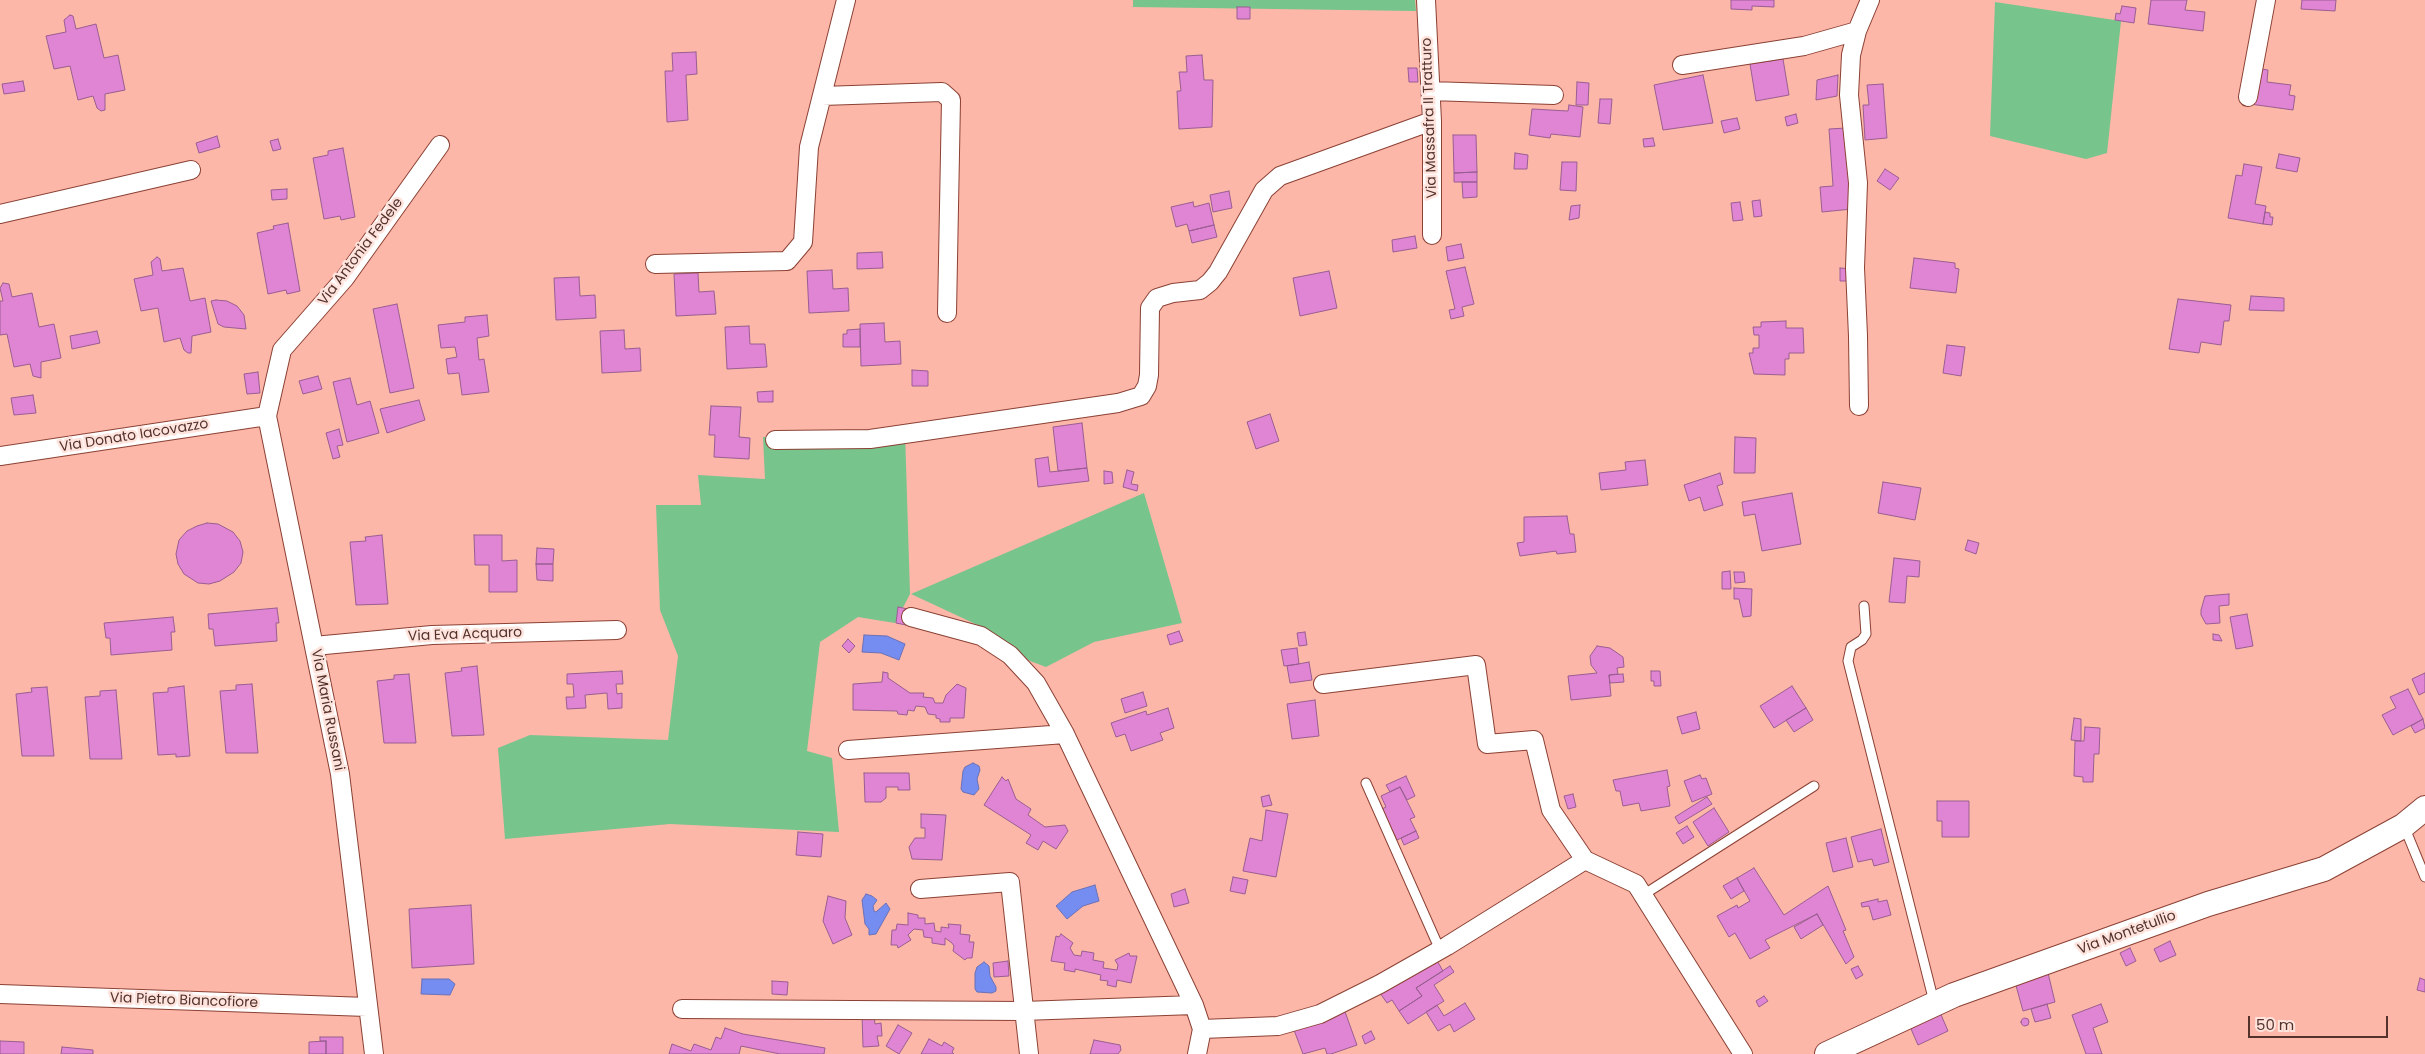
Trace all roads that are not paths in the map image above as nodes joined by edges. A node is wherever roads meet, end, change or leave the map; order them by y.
1 (846, 0) edge
2 (1426, 0) edge
3 (1870, 0) edge
4 (2266, 0) edge
5 (1857, 31) junction
6 (1682, 65) dead end
7 (1430, 91) junction
8 (1554, 95) dead end
9 (822, 96) junction
10 (2248, 97) dead end
11 (1432, 121) junction
12 (440, 145) dead end
13 (191, 170) dead end
14 (0, 214) edge
15 (1432, 235) dead end
16 (656, 264) dead end
17 (947, 313) dead end
18 (1858, 406) dead end
19 (267, 416) junction
20 (775, 440) dead end
21 (0, 456) edge
22 (1864, 606) dead end
23 (911, 617) dead end
24 (617, 630) dead end
25 (314, 646) junction
26 (1322, 684) dead end
27 (1065, 734) junction
28 (848, 750) dead end
29 (1366, 783) dead end
30 (1814, 786) dead end
31 (2425, 808) edge
32 (2403, 826) junction
33 (1585, 860) junction
34 (2425, 877) edge
35 (920, 888) dead end
36 (1643, 895) junction
37 (1440, 950) junction
38 (0, 994) edge
39 (1934, 1004) junction
40 (1194, 1005) junction
41 (367, 1008) junction
42 (682, 1009) dead end
43 (1023, 1011) junction
44 (1202, 1029) junction
45 (374, 1054) edge
46 (1029, 1054) edge
47 (1197, 1054) edge
48 (1743, 1054) edge
49 (1827, 1054) edge

1 - 9 street
2 - 7 street, Via Massafra II Tratturo
3 - 5 street
4 - 10 street
5 - 6 street
5 - 18 street
7 - 8 street
7 - 11 street, Via Massafra II Tratturo
9 - 16 street
9 - 17 street
11 - 15 street, Via Massafra II Tratturo
11 - 20 street
12 - 19 street, Via Antonia Fedele
13 - 14 street
19 - 21 street, Via Donato Iacovazzo
19 - 25 street, Via Maria Russani
22 - 39 lane
23 - 27 street
24 - 25 street, Via Eva Acquaro
25 - 41 street, Via Maria Russani
26 - 33 street
27 - 28 street
27 - 40 street
29 - 37 lane
30 - 36 lane
31 - 32 street, Via Montetullio
32 - 34 lane
32 - 39 street, Via Montetullio
33 - 36 street
33 - 37 street
35 - 43 street
36 - 48 street
37 - 44 street
38 - 41 street, Via Pietro Biancofiore
39 - 49 street, Via Montetullio
40 - 43 street
40 - 44 street
41 - 45 street, Via Maria Russani
42 - 43 street
43 - 46 street
44 - 47 street

